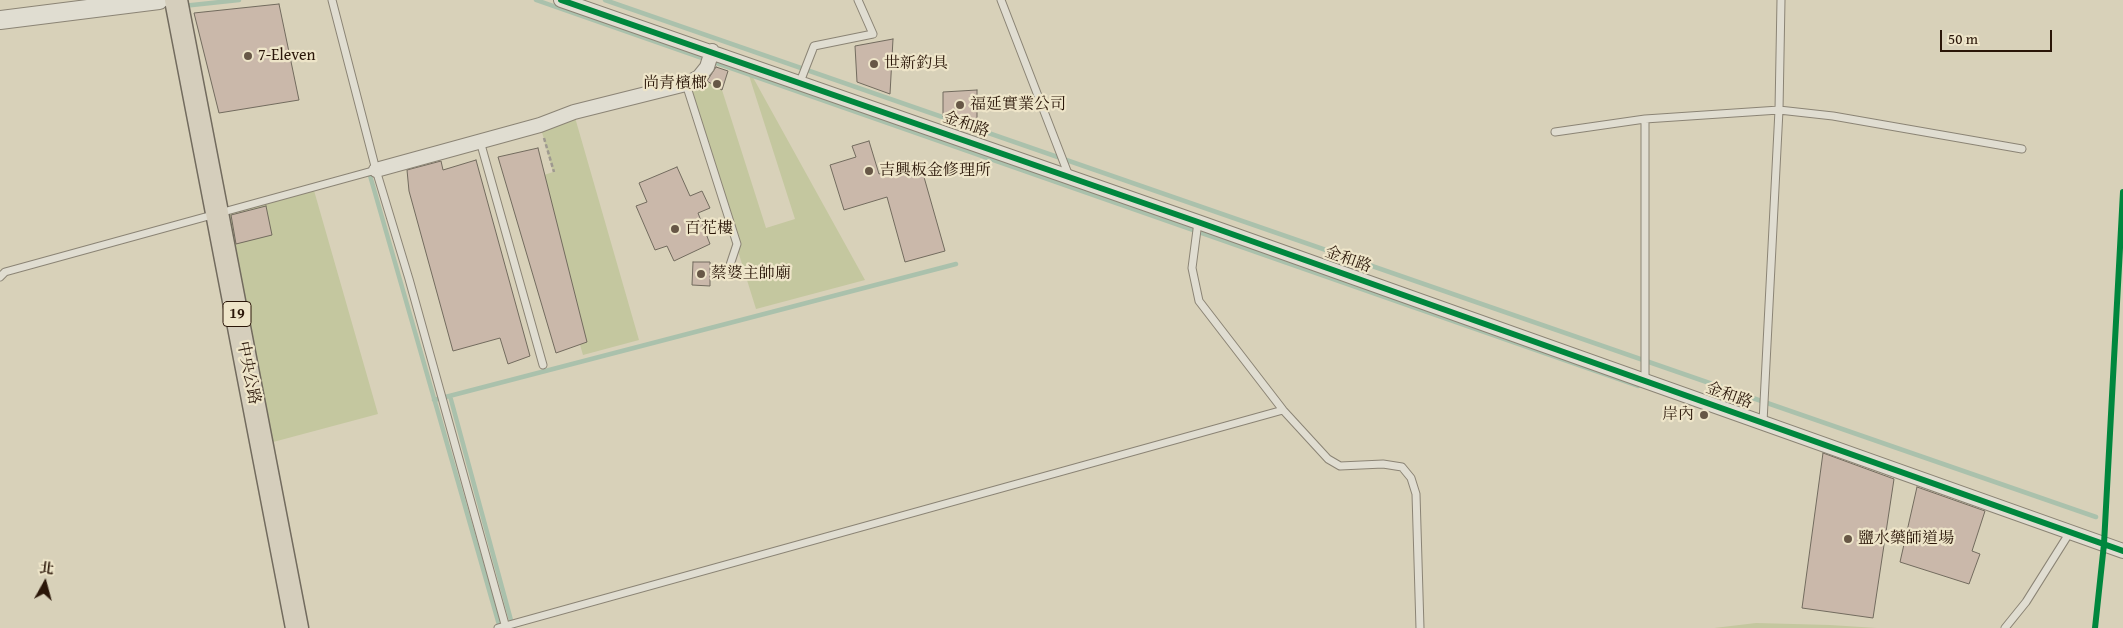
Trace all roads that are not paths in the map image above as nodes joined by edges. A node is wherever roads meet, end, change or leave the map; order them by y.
1 (176, 0) edge
2 (332, 0) edge
3 (561, 0) edge
4 (858, 0) edge
5 (1002, 0) edge
6 (1781, 0) edge
7 (148, 1) edge
8 (0, 20) edge
9 (712, 51) junction
10 (800, 82) junction
11 (686, 84) junction
12 (1779, 110) junction
13 (1645, 119) junction
14 (1555, 132) dead end
15 (476, 142) junction
16 (2022, 148) dead end
17 (376, 170) junction
18 (1069, 176) junction
19 (218, 215) junction
20 (1198, 222) junction
21 (727, 274) dead end
22 (0, 277) edge
23 (543, 366) dead end
24 (1645, 380) junction
25 (1283, 410) junction
26 (1763, 422) junction
27 (2070, 532) junction
28 (2123, 551) edge
29 (503, 627) edge
30 (296, 628) edge
31 (1420, 628) edge
32 (2005, 628) edge

1 - 19 main road, 中央公路 / 19
2 - 17 lane
3 - 9 street, 金和路
4 - 10 lane
5 - 18 lane
6 - 12 lane
7 - 8 street
9 - 10 street, 金和路
9 - 11 street
10 - 18 street, 金和路
11 - 15 street
11 - 21 lane
12 - 13 lane
12 - 16 lane
12 - 26 lane
13 - 14 lane
13 - 24 lane
15 - 17 street
15 - 23 lane
17 - 19 lane
17 - 29 lane
18 - 20 street, 金和路
19 - 22 lane
19 - 30 main road, 中央公路 / 19
20 - 24 street, 金和路
20 - 25 lane
24 - 26 street, 金和路
25 - 29 lane
25 - 31 lane
26 - 27 street, 金和路
27 - 28 street, 金和路
27 - 32 lane

